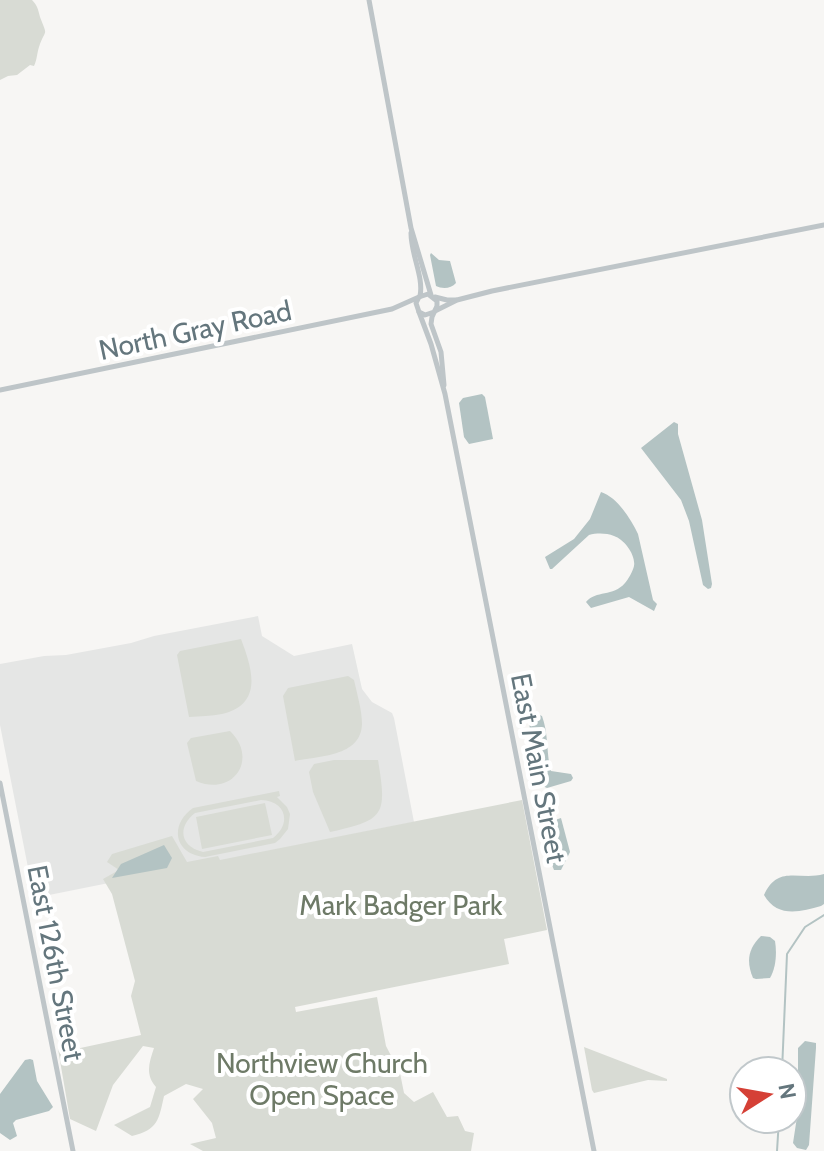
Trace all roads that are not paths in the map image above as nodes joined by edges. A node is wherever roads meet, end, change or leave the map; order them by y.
1 (369, 0) edge
2 (824, 225) edge
3 (411, 228) junction
4 (420, 296) junction
5 (432, 296) junction
6 (457, 300) junction
7 (398, 307) junction
8 (418, 311) junction
9 (435, 311) junction
10 (0, 390) edge
11 (445, 394) junction
12 (0, 783) edge
13 (73, 1151) edge
14 (594, 1151) edge

1 - 3 main road
2 - 6 main road
3 - 4 main road
3 - 5 main road
4 - 5 main road
4 - 7 main road, North Gray Road
4 - 8 main road
5 - 6 main road
5 - 9 main road
6 - 9 main road
7 - 8 main road, North Gray Road
7 - 10 main road, North Gray Road
8 - 9 main road
8 - 11 main road, East Main Street
9 - 11 main road, East Main Street
11 - 14 main road, East Main Street
12 - 13 main road, East 126th Street

